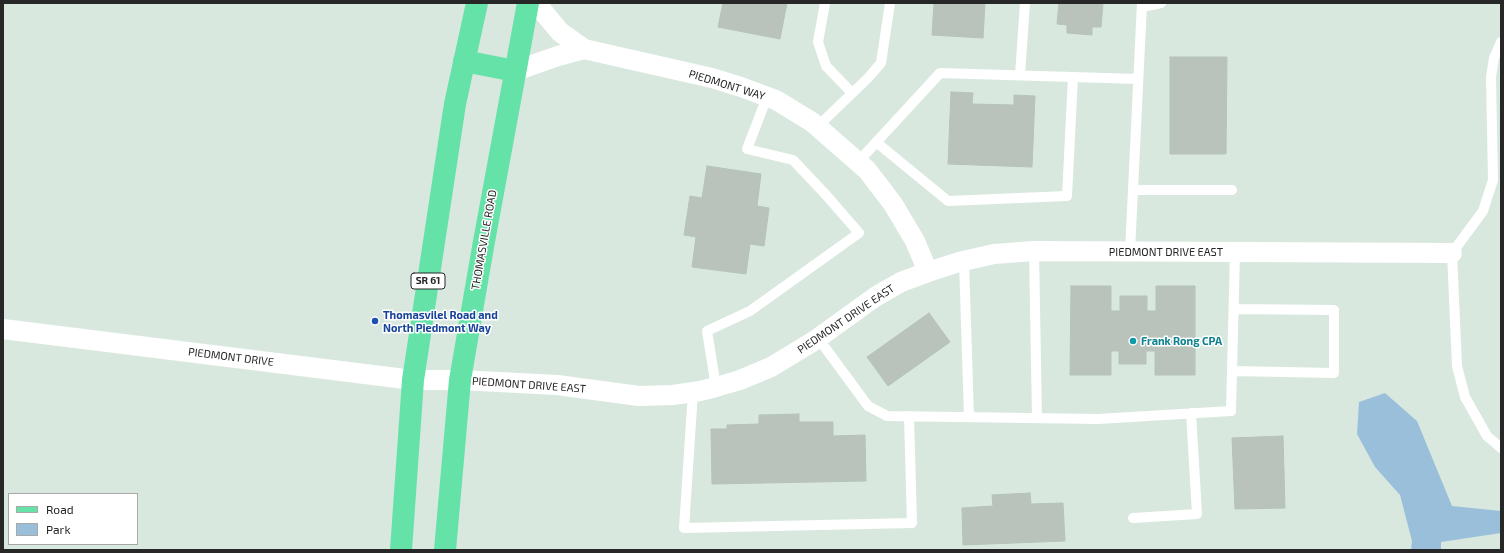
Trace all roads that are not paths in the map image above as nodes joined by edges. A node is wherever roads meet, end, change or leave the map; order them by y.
1 (477, 3) edge
2 (528, 3) edge
3 (536, 3) edge
4 (825, 3) edge
5 (890, 3) edge
6 (1025, 3) edge
7 (1161, 3) edge
8 (1142, 5) edge
9 (1501, 42) edge
10 (584, 49) junction
11 (464, 61) junction
12 (515, 71) junction
13 (1020, 75) junction
14 (1073, 77) junction
15 (1138, 79) junction
16 (852, 93) junction
17 (767, 97) junction
18 (1496, 97) edge
19 (817, 127) junction
20 (876, 142) junction
21 (858, 162) junction
22 (1133, 190) junction
23 (1232, 190) dead end
24 (1034, 251) junction
25 (1130, 252) junction
26 (1235, 252) junction
27 (1452, 252) junction
28 (964, 261) junction
29 (928, 272) junction
30 (1234, 309) junction
31 (3, 329) edge
32 (818, 338) junction
33 (1232, 371) junction
34 (413, 380) junction
35 (460, 380) junction
36 (716, 387) junction
37 (693, 392) junction
38 (1191, 413) junction
39 (910, 416) junction
40 (969, 417) junction
41 (1037, 418) junction
42 (1501, 448) edge
43 (1133, 518) dead end
44 (401, 550) edge
45 (444, 550) edge

1 - 11 main road, SR 61
2 - 12 main road, THOMASVILLE ROAD
3 - 10 street, PIEDMONT WAY
4 - 16 lane
5 - 16 lane
6 - 13 lane
7 - 8 lane
8 - 15 lane
9 - 18 lane
10 - 12 street
10 - 17 street, PIEDMONT WAY
11 - 12 main road
11 - 34 main road, SR 61
12 - 35 main road, THOMASVILLE ROAD
13 - 14 lane
13 - 20 lane
14 - 15 lane
14 - 20 lane
15 - 22 lane
16 - 19 lane
17 - 19 street, PIEDMONT WAY
17 - 36 lane
18 - 27 lane
19 - 21 street, PIEDMONT WAY
20 - 21 lane
21 - 29 street, PIEDMONT WAY
22 - 23 lane
22 - 25 lane
24 - 25 street, PIEDMONT DRIVE EAST
24 - 28 street, PIEDMONT DRIVE EAST
24 - 41 lane
25 - 26 street, PIEDMONT DRIVE EAST
26 - 27 street, PIEDMONT DRIVE EAST
26 - 30 lane
27 - 42 lane
28 - 29 street, PIEDMONT DRIVE EAST
28 - 40 lane
29 - 32 street, PIEDMONT DRIVE EAST
30 - 33 lane
30 - 33 lane
31 - 34 street, PIEDMONT DRIVE
32 - 36 street, PIEDMONT DRIVE EAST
32 - 39 lane
33 - 38 lane
34 - 35 street, PIEDMONT DRIVE
34 - 44 main road, SR 61
35 - 37 street, PIEDMONT DRIVE EAST
35 - 45 main road, THOMASVILLE ROAD
36 - 37 street, PIEDMONT DRIVE EAST
37 - 39 lane
38 - 41 lane
38 - 43 lane
39 - 40 lane
40 - 41 lane

